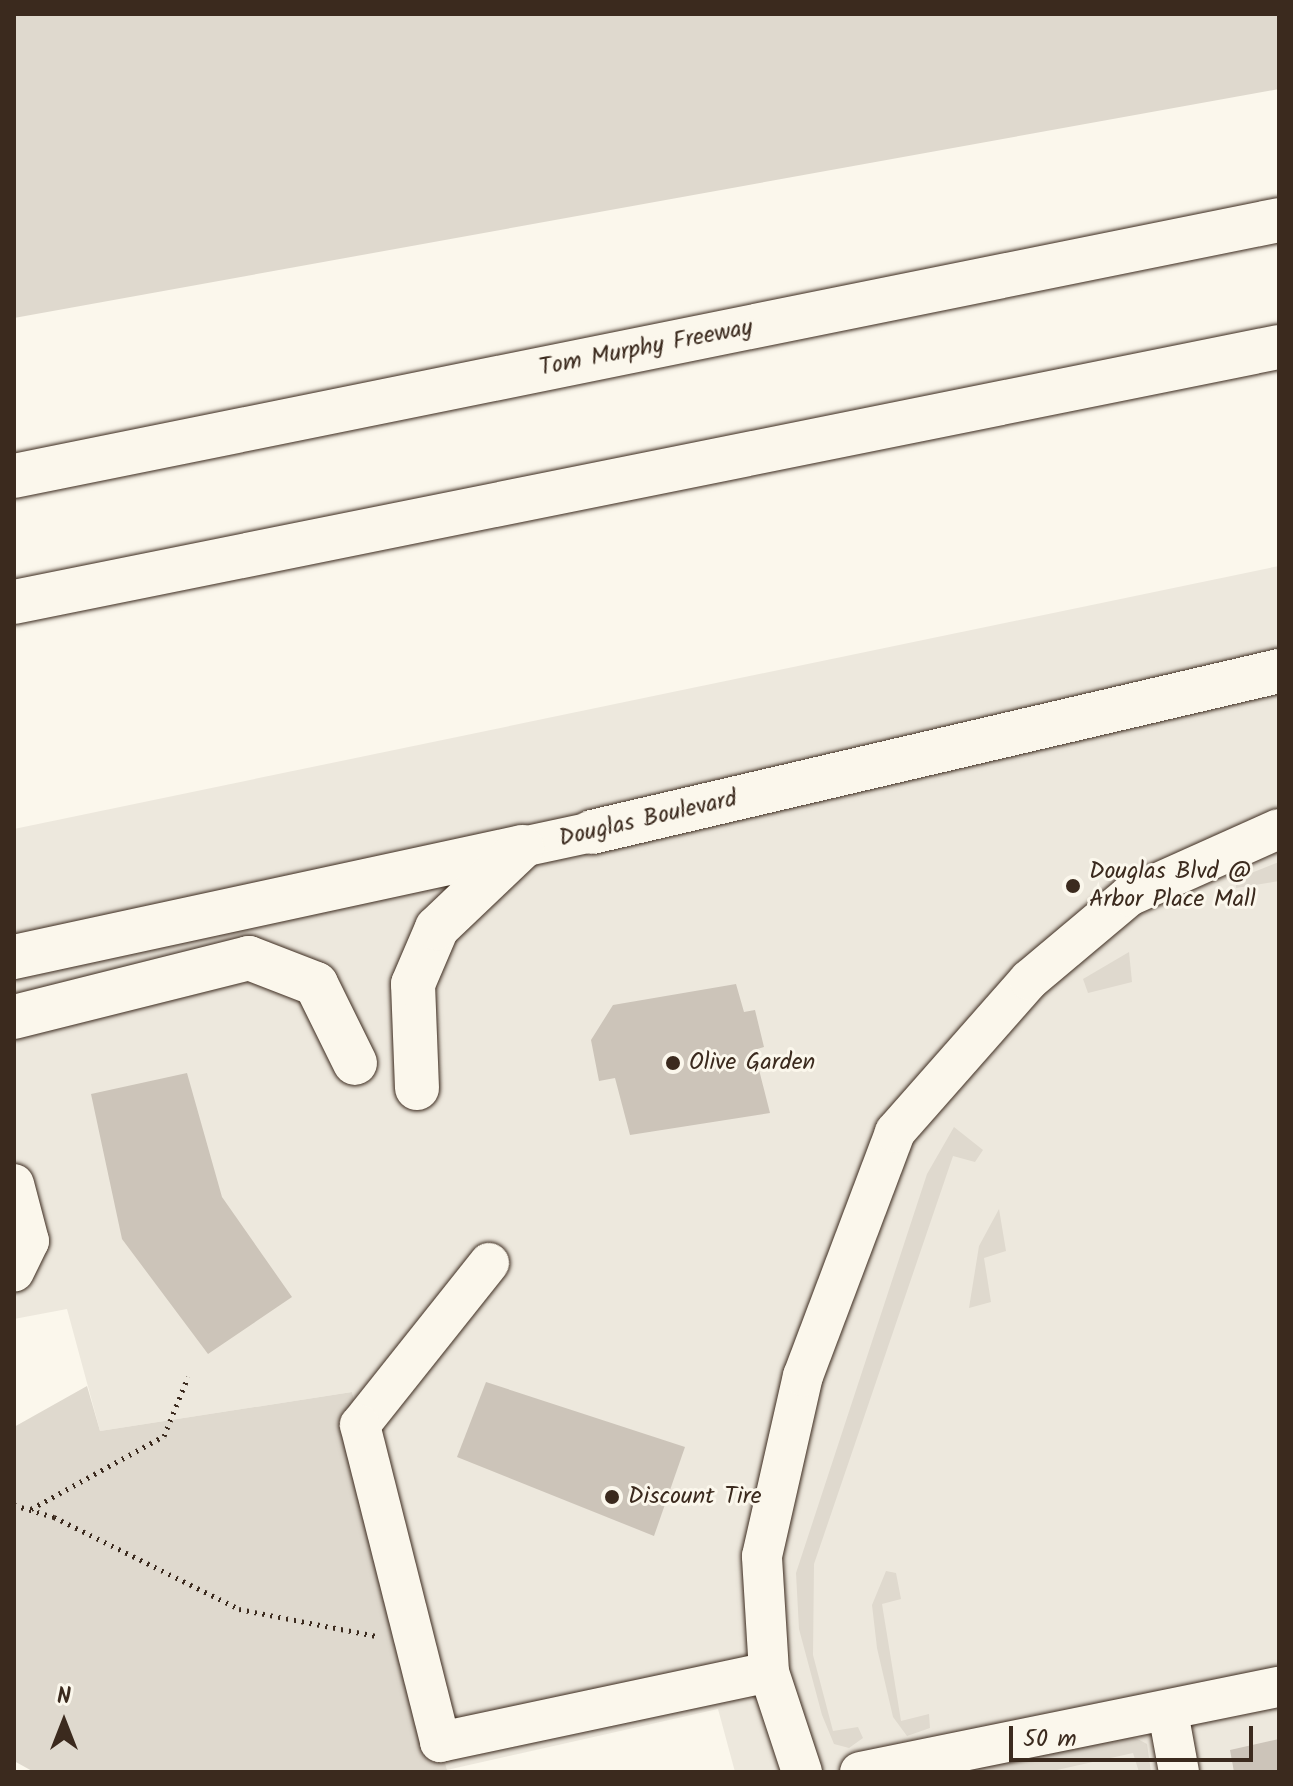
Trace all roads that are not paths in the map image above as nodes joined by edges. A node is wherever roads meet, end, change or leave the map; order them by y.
1 (1279, 220) edge
2 (1279, 347) edge
3 (14, 476) edge
4 (14, 602) edge
5 (1279, 671) edge
6 (1279, 829) edge
7 (592, 832) joint
8 (522, 847) junction
9 (14, 957) edge
10 (14, 1017) edge
11 (355, 1063) dead end
12 (417, 1088) dead end
13 (14, 1184) edge
14 (489, 1263) dead end
15 (14, 1272) edge
16 (769, 1672) junction
17 (1279, 1687) edge
18 (1168, 1712) junction
19 (802, 1772) edge
20 (860, 1772) edge
21 (1179, 1772) edge

1 - 3 main road, Tom Murphy Freeway
2 - 4 main road
5 - 7 main road, Douglas Boulevard
6 - 16 street
7 - 8 street, Douglas Boulevard
8 - 9 main road, Douglas Boulevard
8 - 12 main road
10 - 11 main road
13 - 15 street
14 - 16 street
16 - 19 street
17 - 18 street
18 - 20 street
18 - 21 street

